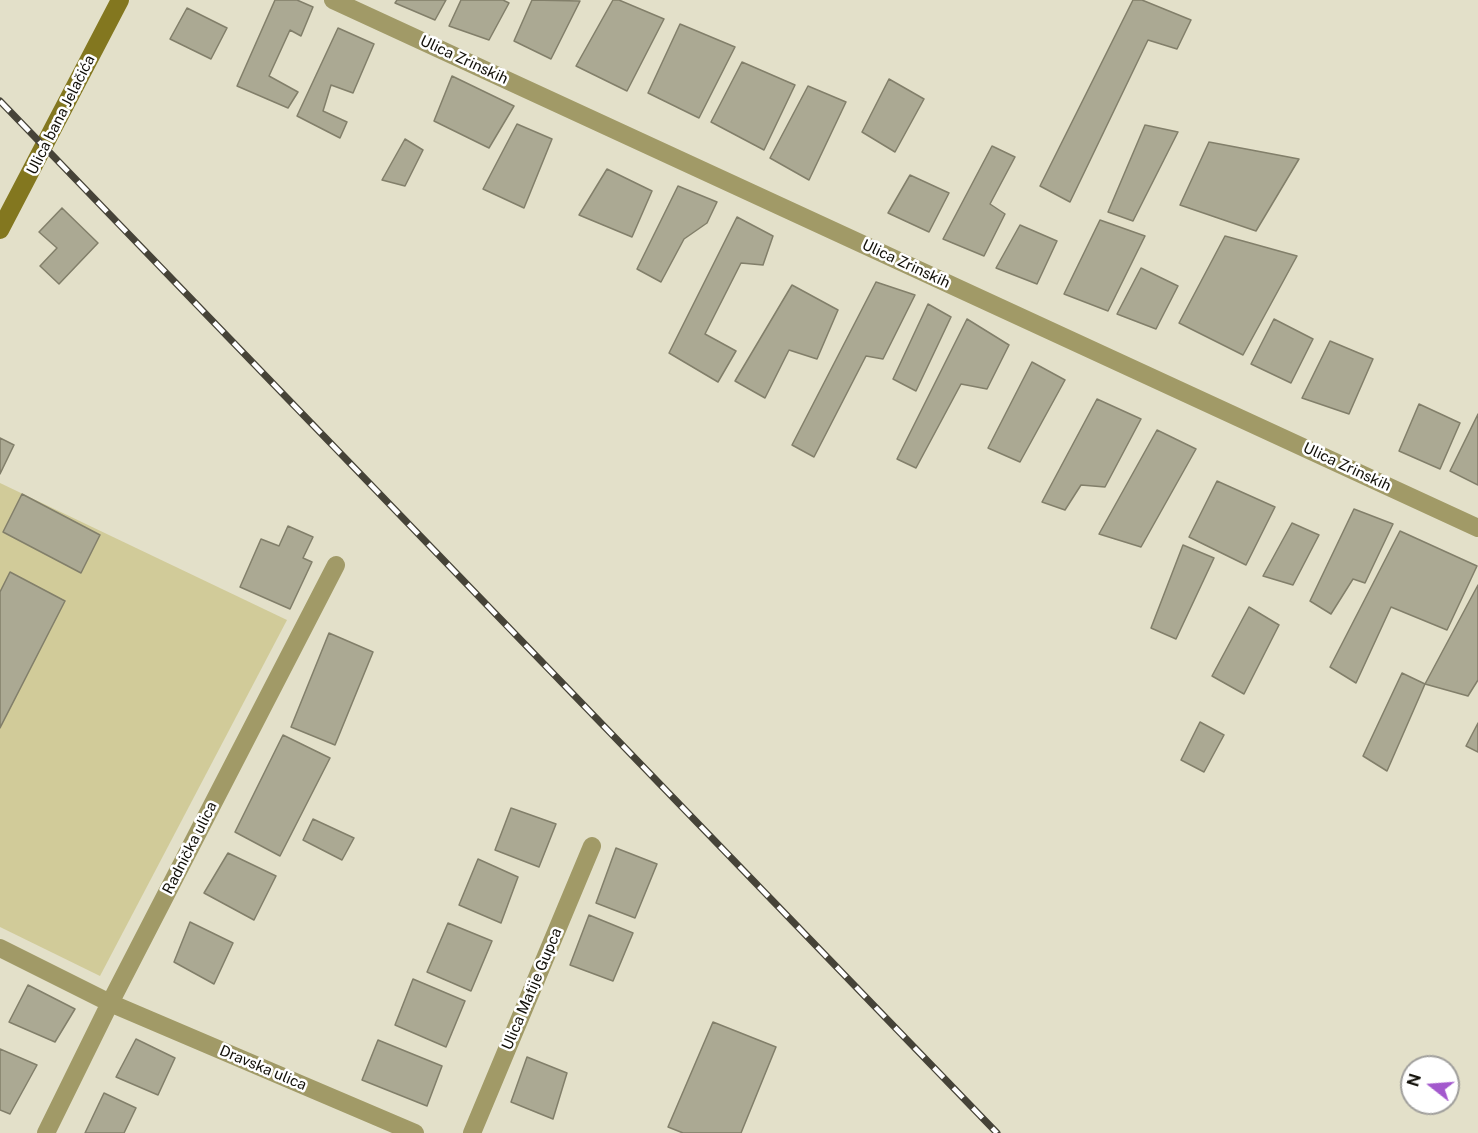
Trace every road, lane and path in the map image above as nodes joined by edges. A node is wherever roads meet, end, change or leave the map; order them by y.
1 (120, 0) edge
2 (333, 0) edge
3 (0, 230) edge
4 (1478, 528) edge
5 (336, 565) dead end
6 (592, 846) dead end
7 (0, 948) edge
8 (110, 1002) junction
9 (46, 1133) edge
10 (415, 1133) edge
11 (471, 1133) edge

1 - 3 main road, Ulica bana Jelačića
2 - 4 street, Ulica Zrinskih
5 - 8 street, Radnička ulica
6 - 11 street, Ulica Matije Gupca
7 - 8 street, Dravska ulica
8 - 9 street, Radnička ulica
8 - 10 street, Dravska ulica

